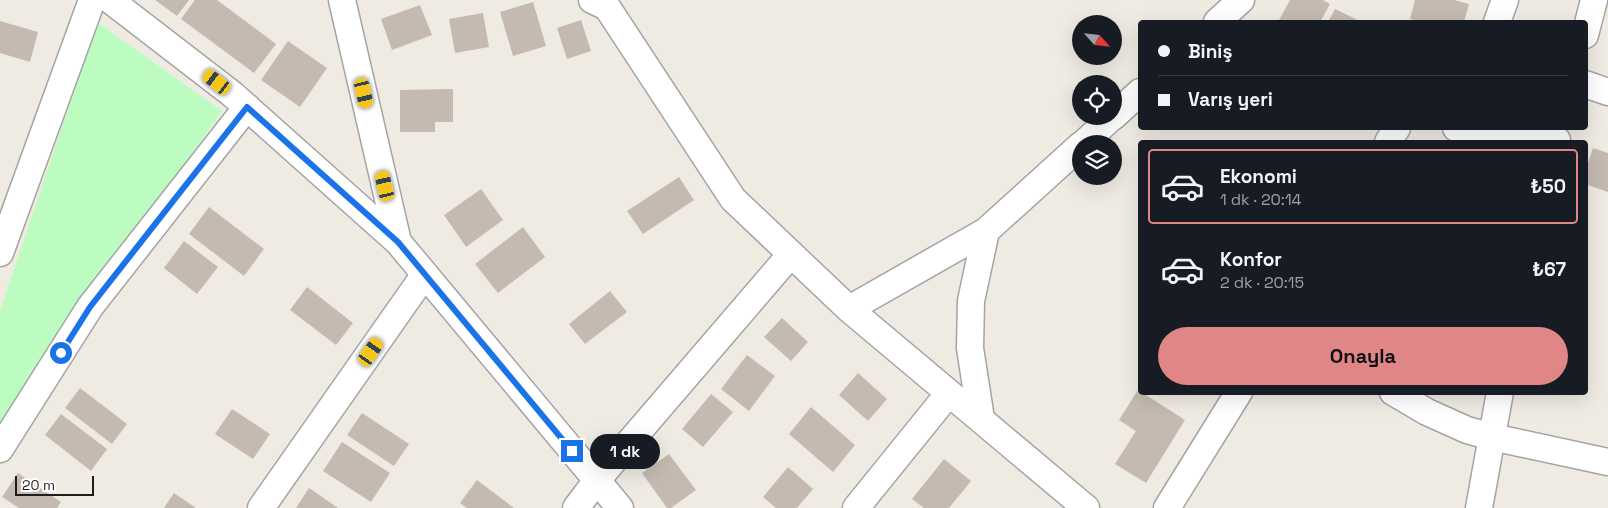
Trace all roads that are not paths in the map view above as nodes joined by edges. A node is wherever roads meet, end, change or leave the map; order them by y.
1 (92, 0) edge
2 (110, 0) edge
3 (342, 0) edge
4 (592, 0) edge
5 (1241, 0) edge
6 (1505, 0) edge
7 (1594, 0) edge
8 (1220, 20) edge
9 (1498, 20) edge
10 (1588, 23) edge
11 (1588, 85) edge
12 (1608, 92) edge
13 (1138, 94) edge
14 (247, 107) junction
15 (1122, 108) edge
16 (1103, 125) edge
17 (1483, 130) edge
18 (1092, 135) edge
19 (1558, 137) edge
20 (1072, 153) edge
21 (986, 231) junction
22 (398, 242) junction
23 (0, 253) edge
24 (791, 254) junction
25 (426, 274) junction
26 (849, 309) junction
27 (949, 393) junction
28 (1237, 395) edge
29 (1398, 395) edge
30 (1499, 395) edge
31 (981, 420) junction
32 (1492, 437) junction
33 (0, 449) edge
34 (1608, 462) edge
35 (597, 480) junction
36 (261, 508) edge
37 (576, 508) edge
38 (620, 508) edge
39 (856, 508) edge
40 (1086, 508) edge
41 (1167, 508) edge
42 (1479, 508) edge

1 - 23 street
2 - 14 street
3 - 22 street
4 - 24 street
5 - 8 street
6 - 9 street
7 - 10 street
11 - 12 street
13 - 15 street
14 - 22 street
14 - 33 street
16 - 18 street
17 - 19 street
20 - 21 street
21 - 26 street
21 - 31 street
22 - 25 street
24 - 26 street
24 - 35 street
25 - 35 street
25 - 36 street
26 - 27 street
27 - 31 street
27 - 39 street
28 - 41 street
29 - 32 street
30 - 32 street
31 - 40 street
32 - 34 street
32 - 42 street
35 - 37 street
35 - 38 street

